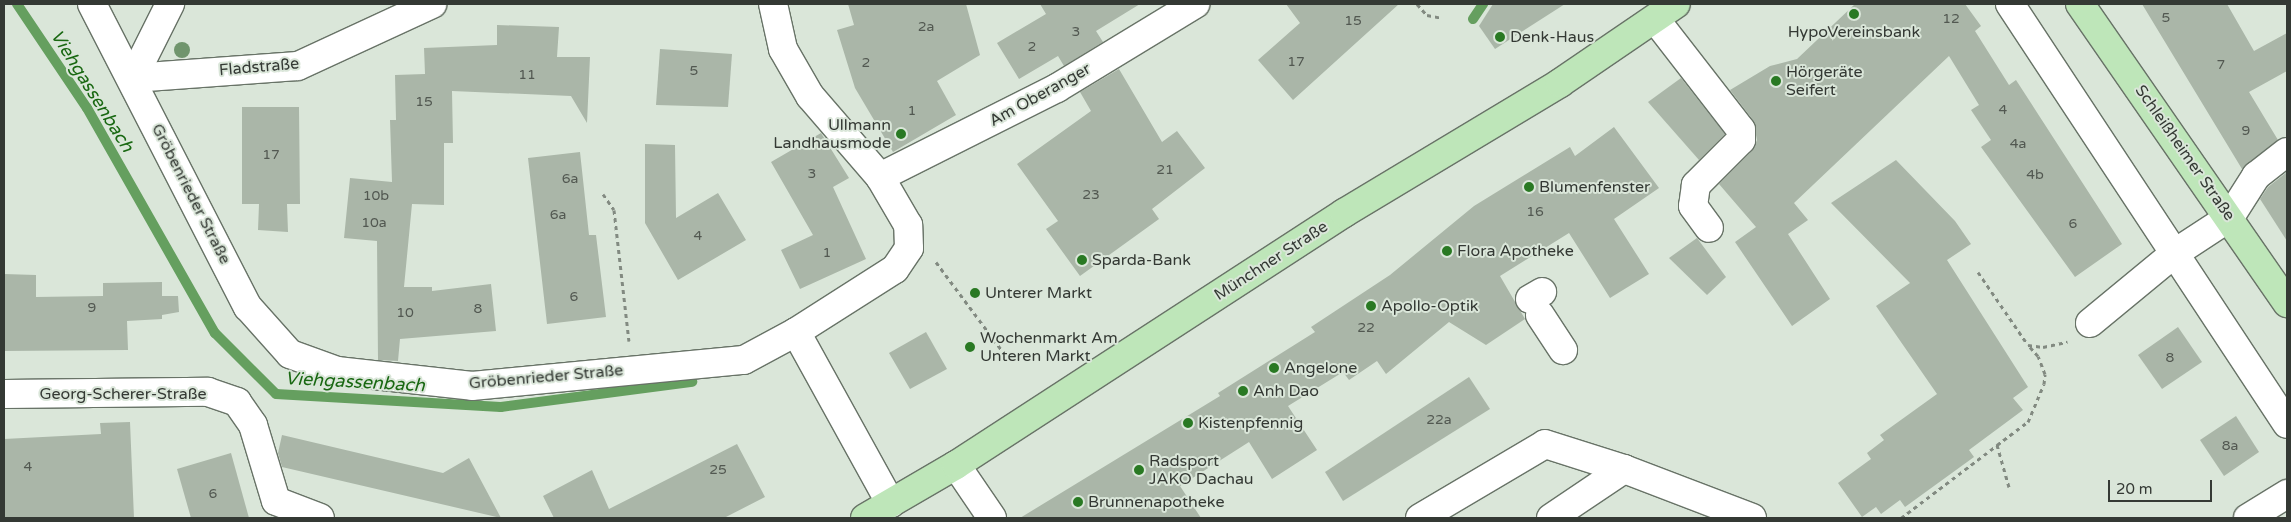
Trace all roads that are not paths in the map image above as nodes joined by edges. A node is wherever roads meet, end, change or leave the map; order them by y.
1 (92, 4) edge
2 (170, 4) edge
3 (432, 4) edge
4 (773, 4) edge
5 (1195, 4) edge
6 (2010, 4) edge
7 (2080, 4) edge
8 (1666, 11) edge
9 (133, 78) junction
10 (2287, 152) edge
11 (880, 177) junction
12 (2230, 217) junction
13 (1709, 228) dead end
14 (2175, 253) junction
15 (1537, 302) dead end
16 (2287, 303) edge
17 (2090, 323) road end
18 (796, 332) junction
19 (1563, 350) dead end
20 (4, 394) edge
21 (2287, 424) edge
22 (956, 465) junction
23 (1624, 469) junction
24 (2287, 494) edge
25 (891, 504) junction
26 (320, 518) edge
27 (865, 518) edge
28 (992, 518) edge
29 (1420, 518) edge
30 (1551, 518) edge
31 (1752, 518) edge
32 (2248, 518) edge

1 - 9 street, Gröbenrieder Straße
2 - 9 street
3 - 9 street, Fladstraße
4 - 11 street
5 - 11 street, Am Oberanger
6 - 14 street
7 - 12 main road, Schleißheimer Straße
8 - 13 street
8 - 22 main road, Münchner Straße
9 - 18 street, Gröbenrieder Straße
10 - 12 street
11 - 18 street, Gröbenrieder Straße
12 - 14 street
12 - 16 main road, Schleißheimer Straße
14 - 17 street
14 - 21 street
15 - 19 street
18 - 25 street
20 - 26 street, Georg-Scherer-Straße
22 - 25 main road, Münchner Straße
22 - 28 street
23 - 29 street
23 - 30 street
23 - 31 street
24 - 32 street
25 - 27 main road, Münchner Straße

